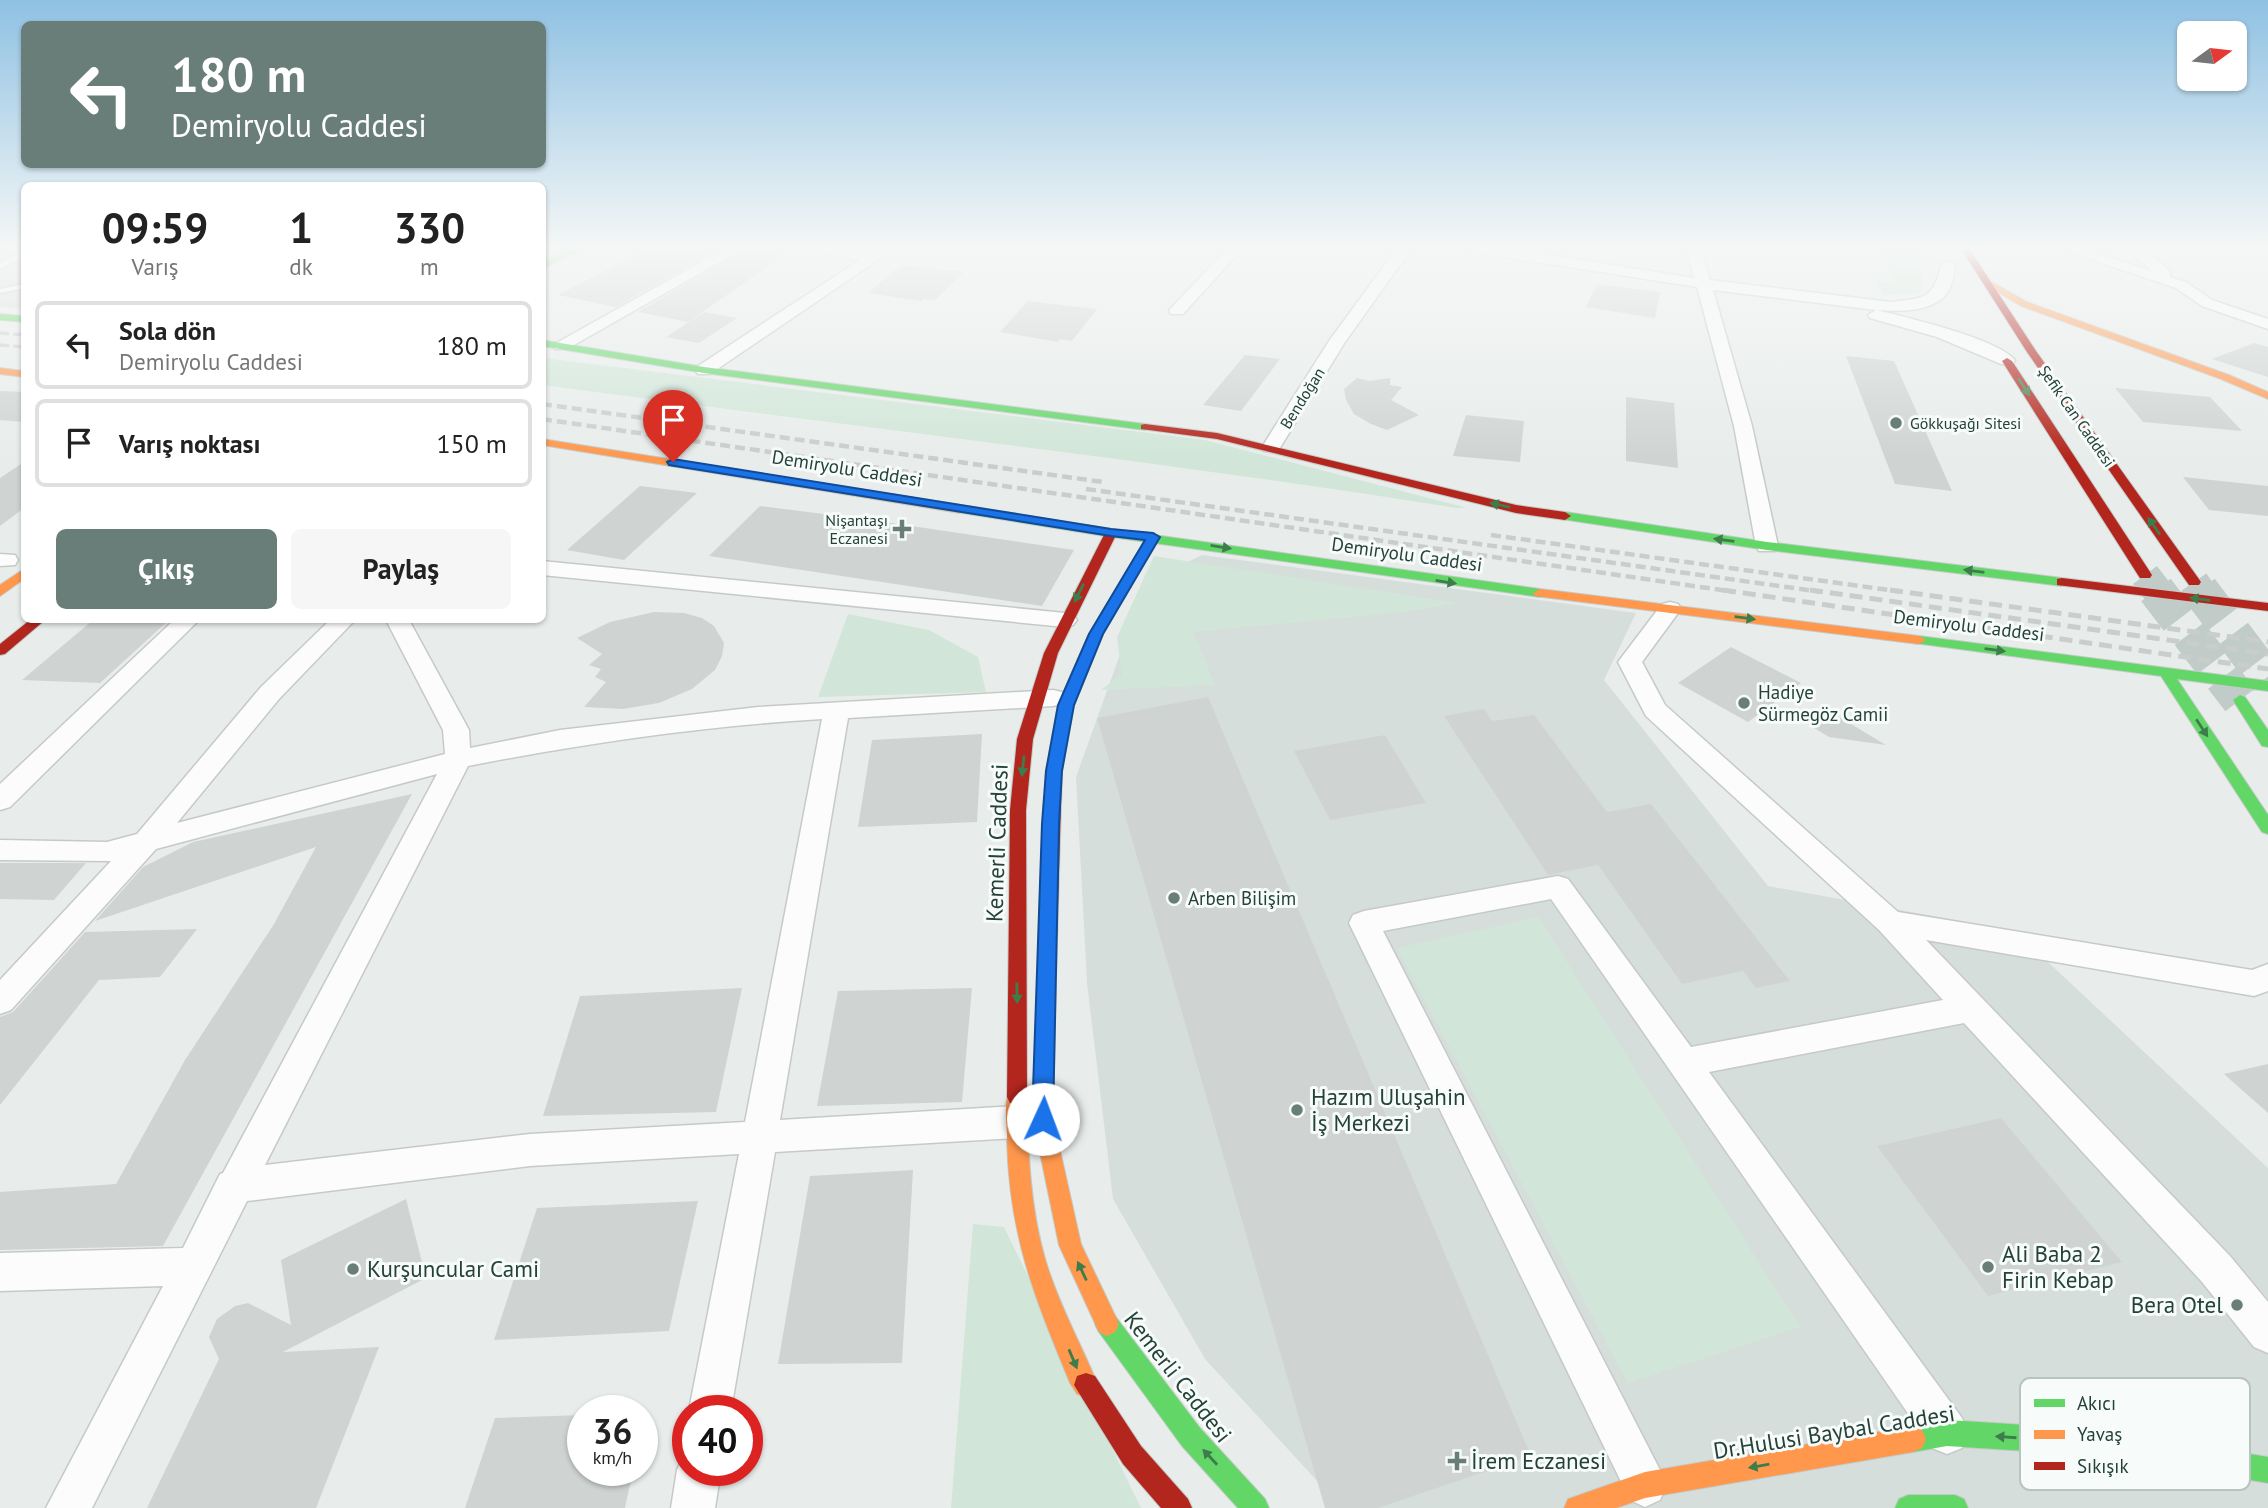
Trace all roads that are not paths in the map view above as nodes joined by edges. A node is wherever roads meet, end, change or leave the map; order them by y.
1 (611, 317) edge
2 (782, 317) edge
3 (1355, 317) edge
4 (1713, 317) edge
5 (1886, 317) edge
6 (2014, 317) edge
7 (2061, 317) edge
8 (2249, 317) edge
9 (2268, 324) edge
10 (1991, 336) dead end
11 (2074, 341) dead end
12 (546, 343) edge
13 (561, 345) junction
14 (2007, 360) junction
15 (704, 370) junction
16 (0, 371) edge
17 (21, 374) edge
18 (2268, 396) edge
19 (2268, 409) edge
20 (546, 443) edge
21 (1271, 447) junction
22 (1111, 533) junction
23 (1153, 537) junction
24 (1767, 546) junction
25 (11, 561) edge
26 (546, 569) edge
27 (2146, 575) tunnel mouth
28 (2194, 582) tunnel mouth
29 (0, 592) edge
30 (2268, 607) edge
31 (1670, 609) junction
32 (1065, 620) junction
33 (34, 623) edge
34 (184, 623) edge
35 (340, 623) edge
36 (399, 623) edge
37 (0, 651) edge
38 (2165, 671) junction
39 (2268, 687) edge
40 (1070, 697) junction
41 (1035, 699) junction
42 (2240, 700) tunnel mouth
43 (837, 709) junction
44 (2268, 742) edge
45 (458, 759) junction
46 (0, 800) edge
47 (2268, 828) edge
48 (147, 841) junction
49 (0, 850) edge
50 (1890, 922) junction
51 (2268, 977) edge
52 (0, 1001) edge
53 (1970, 1008) junction
54 (1683, 1063) junction
55 (1016, 1122) junction
56 (760, 1136) junction
57 (233, 1186) junction
58 (193, 1266) junction
59 (0, 1272) edge
60 (2268, 1333) edge
61 (713, 1395) edge
62 (1947, 1433) junction
63 (2020, 1438) edge
64 (2250, 1467) edge
65 (2268, 1470) edge
66 (1645, 1485) junction
67 (696, 1486) edge
68 (68, 1508) edge
69 (692, 1508) edge
70 (1179, 1508) edge
71 (1256, 1508) edge
72 (1577, 1508) edge
73 (1908, 1508) edge
74 (1955, 1508) edge

1 - 13 street
2 - 15 street
3 - 21 street, Bendoğan
4 - 24 street
5 - 14 street
28 -> 6 main road, Şefik Can Caddesi
7 - 18 main road
8 - 9 street
10 - 14 main road, Şefik Can Caddesi
11 - 19 main road
12 - 13 main road
13 - 15 main road
14 -> 27 main road, Şefik Can Caddesi
15 - 21 main road
16 - 17 main road
20 - 22 main road, Demiryolu Caddesi
24 -> 21 main road
22 - 23 main road, Demiryolu Caddesi
22 -> 32 main road, Kemerli Caddesi
23 -> 31 main road, Demiryolu Caddesi
23 - 40 main road, Kemerli Caddesi
30 -> 24 main road
25 - 29 main road
26 - 32 street
31 -> 38 main road, Demiryolu Caddesi
31 - 50 street
32 - 41 main road, Kemerli Caddesi
33 - 37 main road
34 - 46 street
35 - 48 street
36 - 45 street
38 - 39 main road, Demiryolu Caddesi
38 -> 47 main road
40 - 41 street
71 -> 40 main road, Kemerli Caddesi
41 - 43 street
41 -> 55 main road, Kemerli Caddesi
42 - 44 main road
43 - 45 street
43 - 56 street
45 - 48 street
45 - 57 street
48 - 49 street
48 - 52 street
50 - 51 street
50 - 53 street
53 - 54 street
53 - 60 street
54 - 62 street
54 - 66 street
55 - 56 street
55 -> 70 main road, Kemerli Caddesi
56 - 57 street
56 - 61 street
57 - 58 street
58 - 59 street
58 - 68 street
63 -> 62 main road, Dr.Hulusi Baybal Caddesi
62 -> 66 main road, Dr.Hulusi Baybal Caddesi
65 -> 64 main road, Dr.Hulusi Baybal Caddesi
66 - 72 main road, Dr.Hulusi Baybal Caddesi
67 - 69 street
73 - 74 main road

